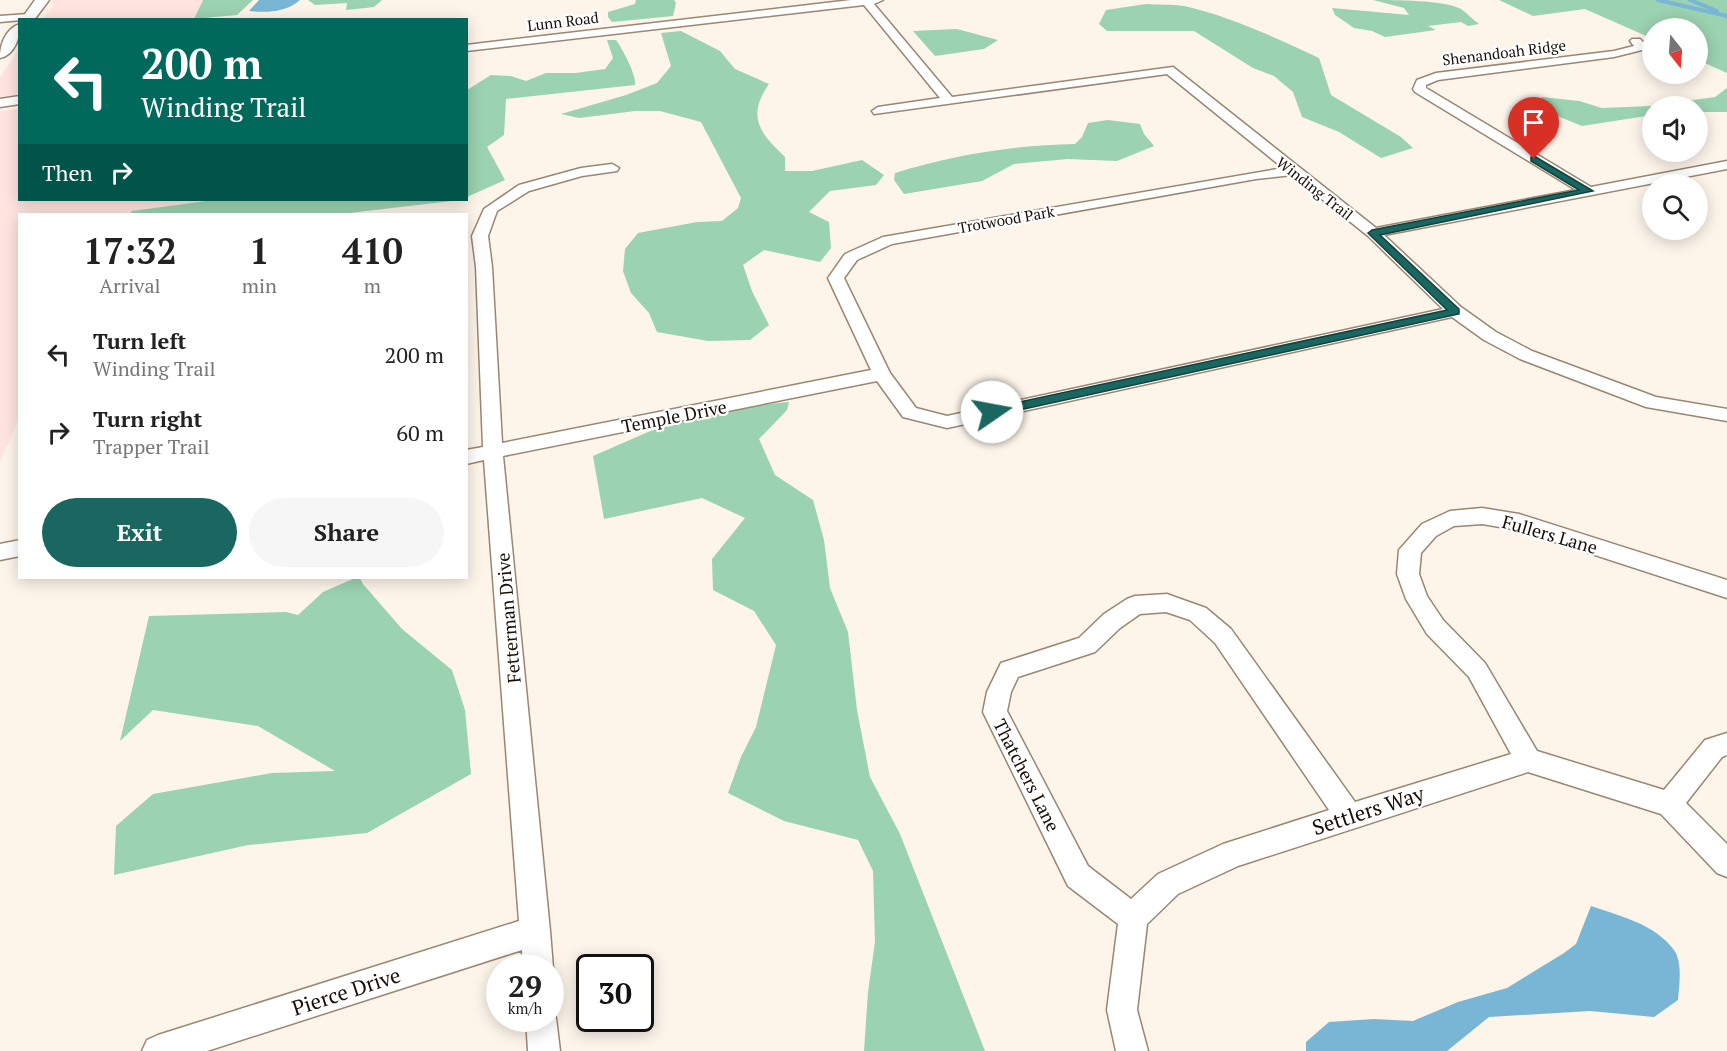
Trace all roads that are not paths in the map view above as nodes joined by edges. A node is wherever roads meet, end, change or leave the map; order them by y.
1 (42, 0) edge
2 (872, 1) edge
3 (0, 18) edge
4 (28, 18) edge
5 (18, 21) edge
6 (18, 31) edge
7 (1636, 41) dead end
8 (468, 48) edge
9 (0, 54) edge
10 (18, 100) edge
11 (948, 100) junction
12 (0, 103) edge
13 (878, 111) dead end
14 (1727, 165) edge
15 (612, 168) dead end
16 (1293, 171) junction
17 (1588, 191) junction
18 (1372, 233) junction
19 (1455, 311) junction
20 (882, 374) junction
21 (1727, 416) edge
22 (493, 452) junction
23 (468, 458) edge
24 (18, 548) edge
25 (0, 552) edge
26 (1727, 589) edge
27 (1727, 744) edge
28 (1527, 760) junction
29 (1669, 804) junction
30 (1348, 816) junction
31 (1727, 863) edge
32 (1133, 917) junction
33 (535, 931) junction
34 (537, 954) edge
35 (542, 1032) edge
36 (158, 1051) edge
37 (544, 1051) edge
38 (1132, 1051) edge

1 - 4 main road
2 - 8 street, Lunn Road
2 - 11 street
3 - 5 street
6 - 9 main road
7 - 17 street, Shenandoah Ridge
10 - 12 street
11 - 13 street, Winding Trail
11 - 16 street, Winding Trail
14 - 17 street
15 - 22 street, Fetterman Drive
16 - 18 street, Winding Trail
16 - 20 street, Trotwood Park
17 - 18 street
18 - 19 street, Winding Trail
19 - 20 street
19 - 21 street, Winding Trail
20 - 22 street, Temple Drive
22 - 23 street, Temple Drive
22 - 33 street, Fetterman Drive
24 - 25 street
26 - 28 street, Fullers Lane
27 - 29 street
28 - 29 street
28 - 30 street, Settlers Way
29 - 31 street
30 - 32 street, Settlers Way
30 - 32 street, Thatchers Lane
32 - 38 street
33 - 34 street, Fetterman Drive
33 - 36 street, Pierce Drive
35 - 37 street

